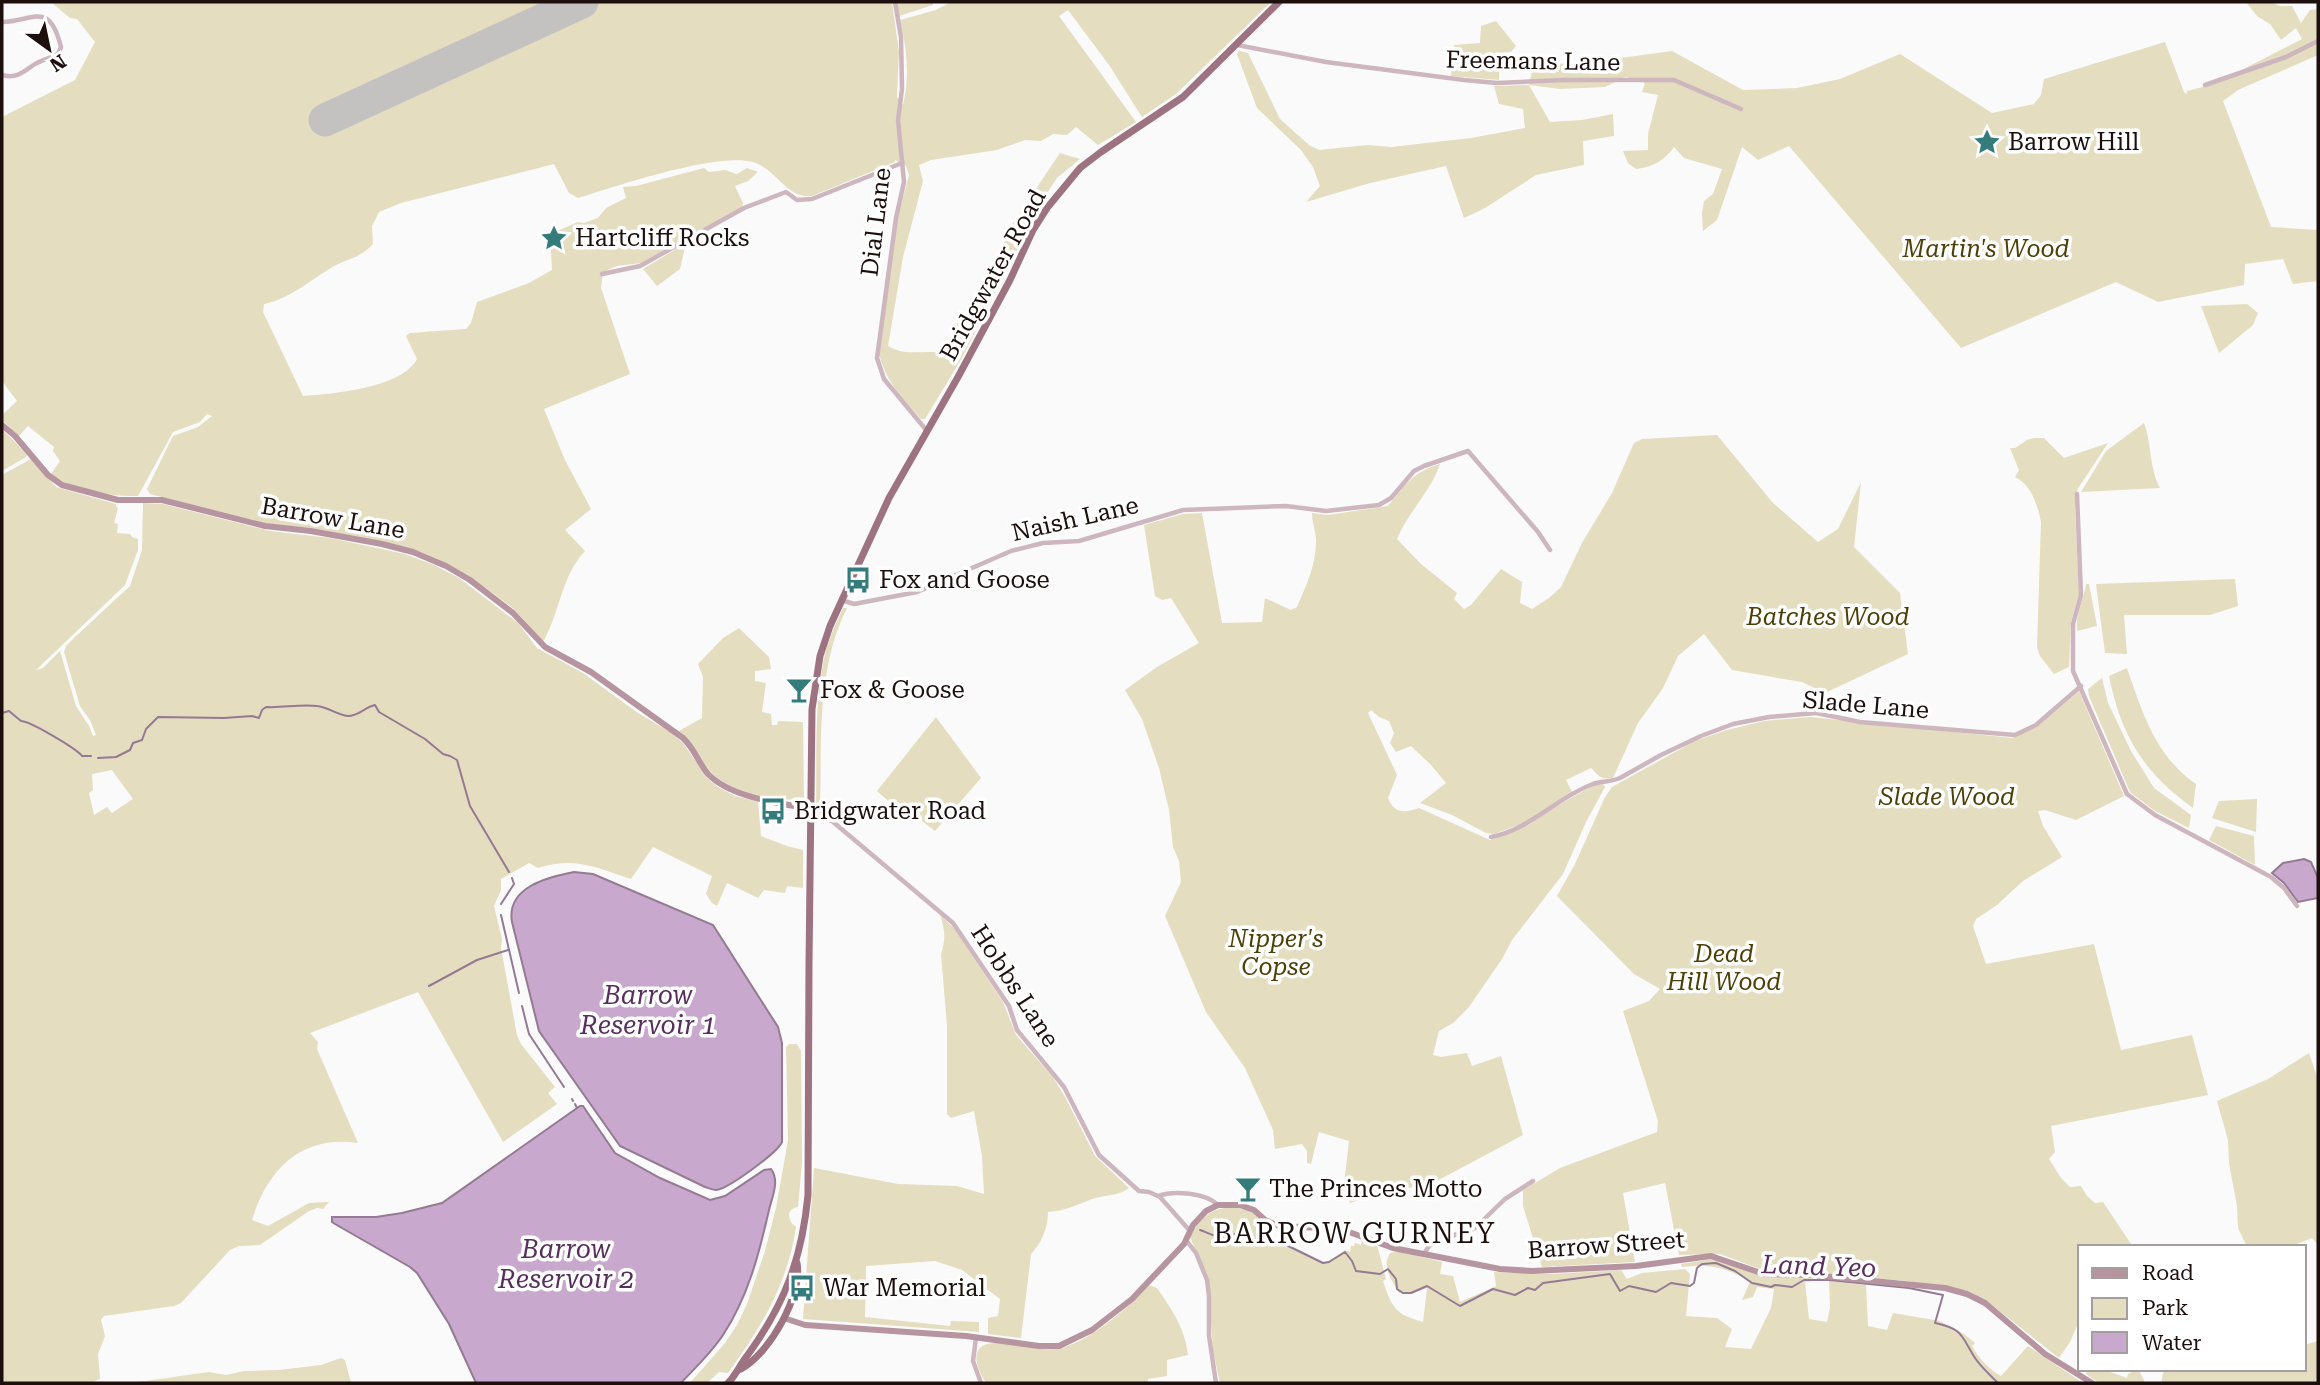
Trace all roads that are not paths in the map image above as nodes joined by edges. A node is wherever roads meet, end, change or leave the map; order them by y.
1 (895, 2) edge
2 (1279, 2) edge
3 (2, 22) edge
4 (2318, 41) edge
5 (1237, 45) junction
6 (2, 75) edge
7 (2205, 85) dead end
8 (1741, 109) dead end
9 (902, 163) junction
10 (602, 274) dead end
11 (2, 425) edge
12 (927, 431) junction
13 (2077, 494) dead end
14 (1550, 550) dead end
15 (841, 600) junction
16 (2081, 686) junction
17 (811, 811) junction
18 (1491, 837) dead end
19 (2297, 906) dead end
20 (1533, 1181) dead end
21 (1158, 1196) junction
22 (1219, 1206) junction
23 (1190, 1231) junction
24 (1186, 1240) junction
25 (1424, 1254) junction
26 (797, 1263) junction
27 (792, 1272) junction
28 (779, 1307) junction
29 (784, 1318) junction
30 (765, 1332) junction
31 (976, 1337) junction
32 (741, 1369) junction
33 (728, 1383) edge
34 (981, 1383) edge
35 (1216, 1383) edge
36 (2092, 1383) edge

1 - 9 street, Dial Lane
2 - 5 highway, Bridgwater Road
3 - 6 street
4 - 7 street
5 - 8 street, Freemans Lane
5 - 12 highway, Bridgwater Road
9 - 10 street
9 - 12 street, Dial Lane
11 - 17 main road, Barrow Lane
12 - 15 highway, Bridgwater Road
13 - 16 street
14 - 15 street, Naish Lane
15 - 17 highway, Bridgwater Road
16 - 18 street, Slade Lane
16 - 19 street
17 - 21 street, Hobbs Lane
17 - 26 highway, Bridgwater Road
20 - 25 street
21 - 22 street
21 - 23 street, Hobbs Lane
22 - 23 main road
22 - 25 main road, Barrow Street
23 - 24 main road
24 - 31 main road
24 - 35 street
25 - 36 main road, Barrow Street
26 - 27 highway, Bridgwater Road
26 - 29 highway, Bridgwater Road
27 - 28 highway, Bridgwater Road
27 - 30 highway
28 - 29 highway
28 - 30 highway, Bridgwater Road
29 - 30 highway
29 - 31 main road
29 - 32 highway, Bridgwater Road
30 - 32 highway, Bridgwater Road
31 - 34 street
32 - 33 highway, Bridgwater Road

